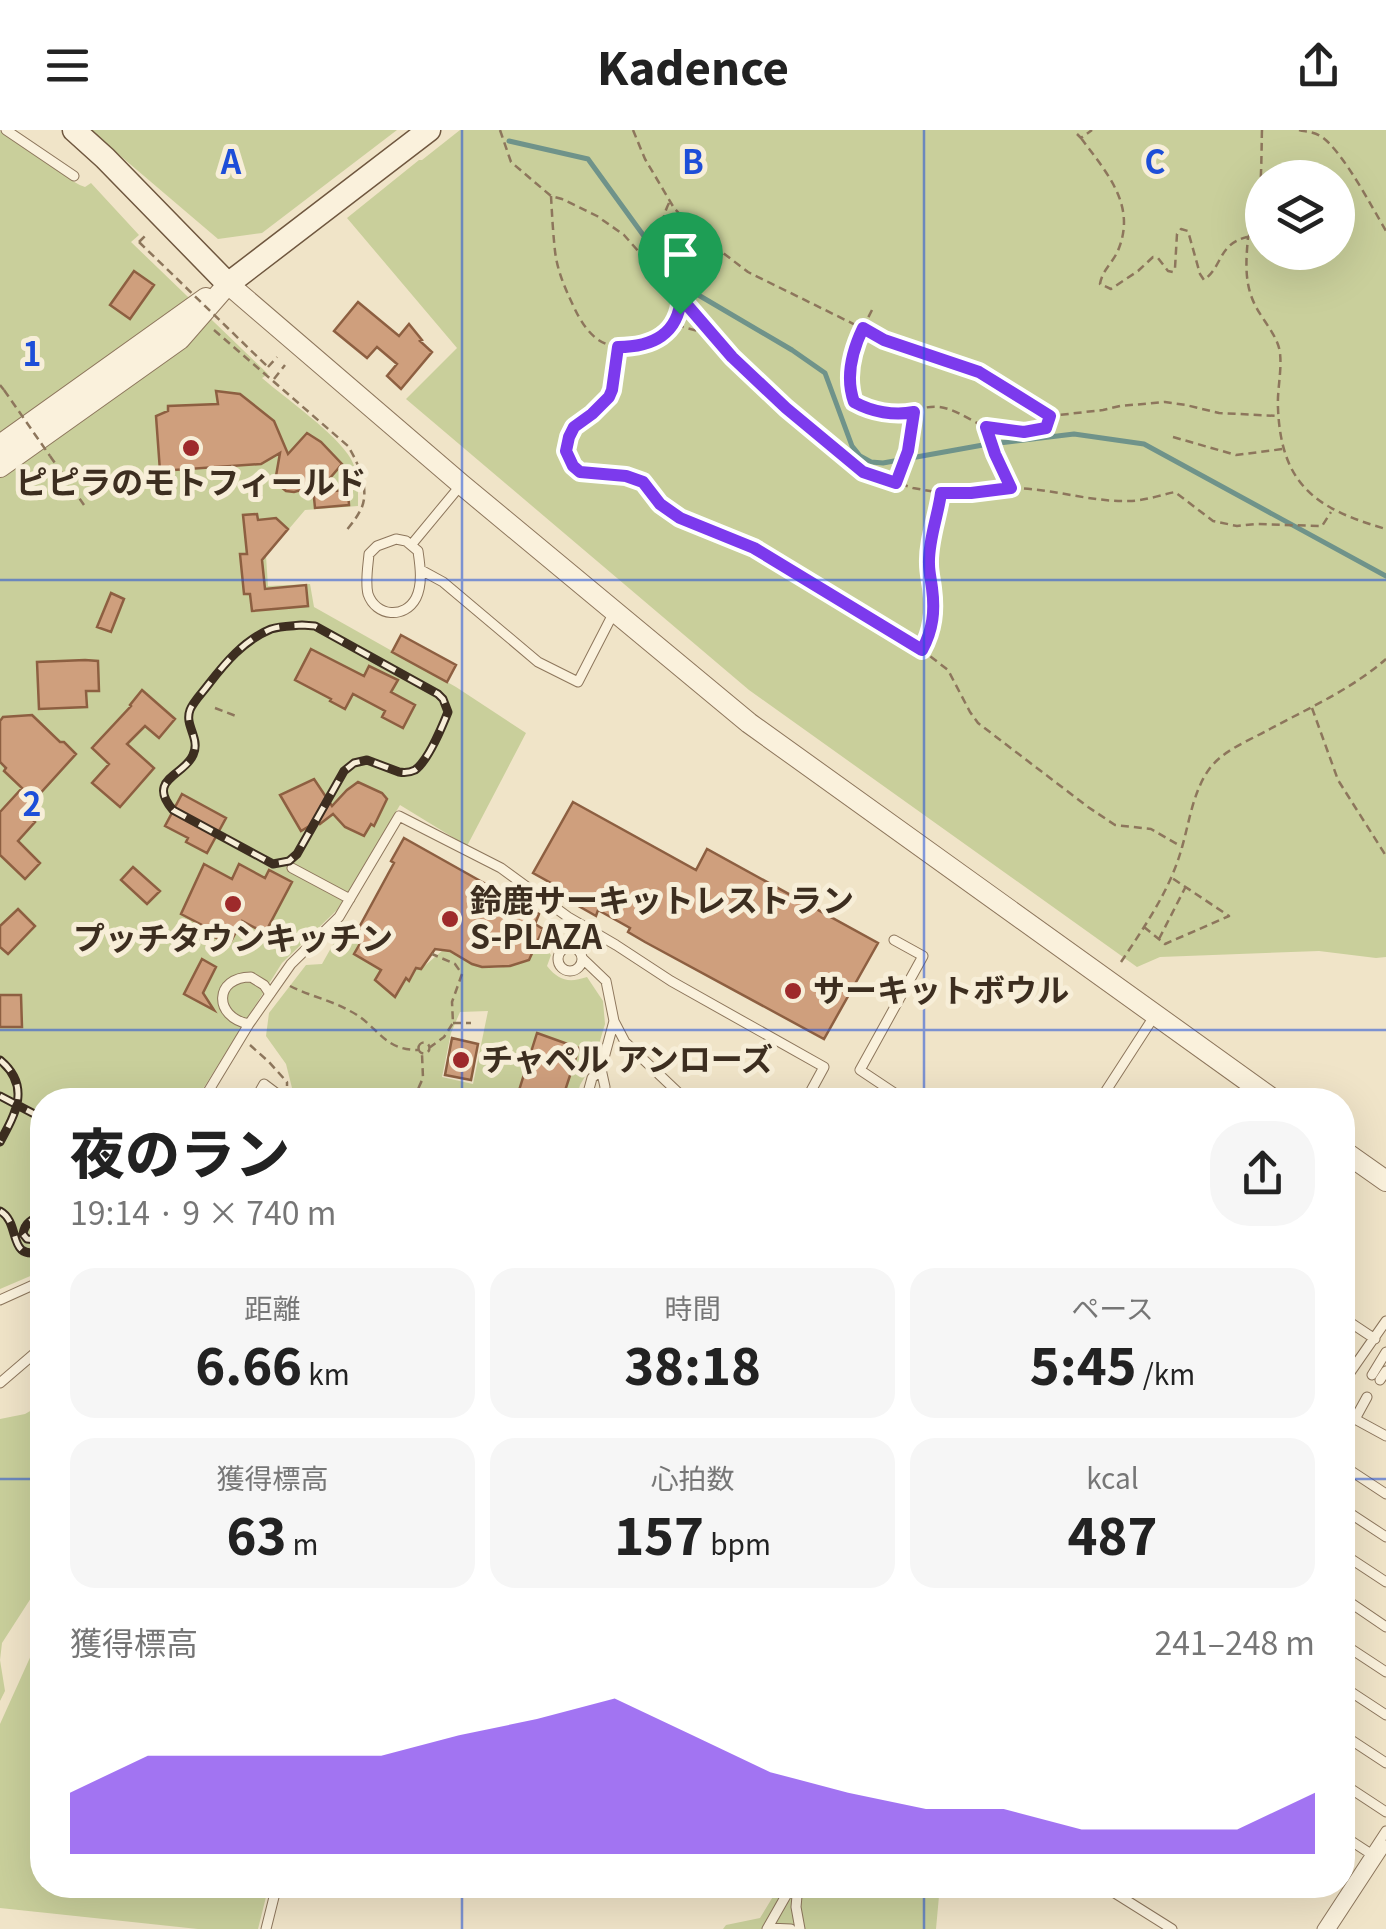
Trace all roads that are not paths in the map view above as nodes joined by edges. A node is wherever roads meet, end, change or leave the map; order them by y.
1 (6, 130) edge
2 (74, 130) edge
3 (429, 130) edge
4 (74, 176) dead end
5 (228, 284) junction
6 (0, 445) edge
7 (0, 467) edge
8 (462, 484) junction
9 (412, 544) junction
10 (421, 570) junction
11 (614, 612) junction
12 (292, 868) dead end
13 (350, 898) junction
14 (894, 940) dead end
15 (583, 959) dead end
16 (270, 994) junction
17 (1156, 1015) junction
18 (614, 1021) junction
19 (249, 1024) junction
20 (601, 1069) junction
21 (209, 1088) edge
22 (589, 1088) edge
23 (605, 1088) edge
24 (673, 1088) edge
25 (813, 1088) edge
26 (888, 1088) edge
27 (1108, 1088) edge
28 (1257, 1088) edge
29 (1355, 1159) edge
30 (1386, 1181) edge
31 (30, 1286) edge
32 (0, 1300) edge
33 (1386, 1321) edge
34 (1355, 1325) edge
35 (1375, 1338) junction
36 (1386, 1352) edge
37 (30, 1357) edge
38 (1355, 1366) edge
39 (1379, 1375) edge
40 (0, 1383) edge
41 (1367, 1398) dead end
42 (1355, 1419) joint
43 (1386, 1436) edge
44 (1355, 1474) edge
45 (1386, 1494) edge
46 (1355, 1517) edge
47 (1386, 1537) edge
48 (1355, 1562) edge
49 (1386, 1582) edge
50 (1355, 1606) edge
51 (1386, 1626) edge
52 (1355, 1651) edge
53 (1386, 1672) edge
54 (1355, 1695) edge
55 (1386, 1715) edge
56 (1355, 1743) edge
57 (1386, 1763) edge
58 (1355, 1792) edge
59 (1386, 1812) edge
60 (1386, 1831) edge
61 (1355, 1844) edge
62 (1386, 1845) edge
63 (1371, 1854) junction
64 (1355, 1878) edge
65 (1355, 1892) edge
66 (274, 1898) edge
67 (787, 1898) edge
68 (796, 1898) edge
69 (1123, 1898) edge
70 (1342, 1898) edge
71 (1351, 1898) edge
72 (768, 1928) edge
73 (266, 1929) edge
74 (791, 1929) edge
75 (800, 1929) edge
76 (1172, 1929) edge
77 (1322, 1929) edge
78 (1331, 1929) edge

1 - 4 lane
2 - 5 main road
3 - 5 main road
5 - 6 street
5 - 7 street
5 - 8 street
8 - 9 lane
8 - 11 street
9 - 10 lane
9 - 10 lane
10 - 11 lane
11 - 17 street
12 - 13 lane
13 - 16 lane
13 - 25 lane
14 - 26 lane
15 - 18 lane
16 - 19 lane
16 - 19 lane
17 - 27 lane
17 - 28 street
18 - 20 lane
18 - 24 lane
19 - 21 lane
20 - 22 lane
20 - 23 lane
29 - 30 street
31 - 32 lane
33 - 35 lane
34 - 35 lane
35 - 38 lane
36 - 39 lane
37 - 40 lane
41 - 42 lane
42 - 43 lane
44 - 45 lane
46 - 47 lane
48 - 49 lane
50 - 51 lane
52 - 53 lane
54 - 55 lane
56 - 57 lane
58 - 59 lane
60 - 63 lane
61 - 63 lane
62 - 65 lane
63 - 64 lane
66 - 73 lane
67 - 72 lane
68 - 75 lane
69 - 76 lane
70 - 77 lane
71 - 78 lane
72 - 74 lane

